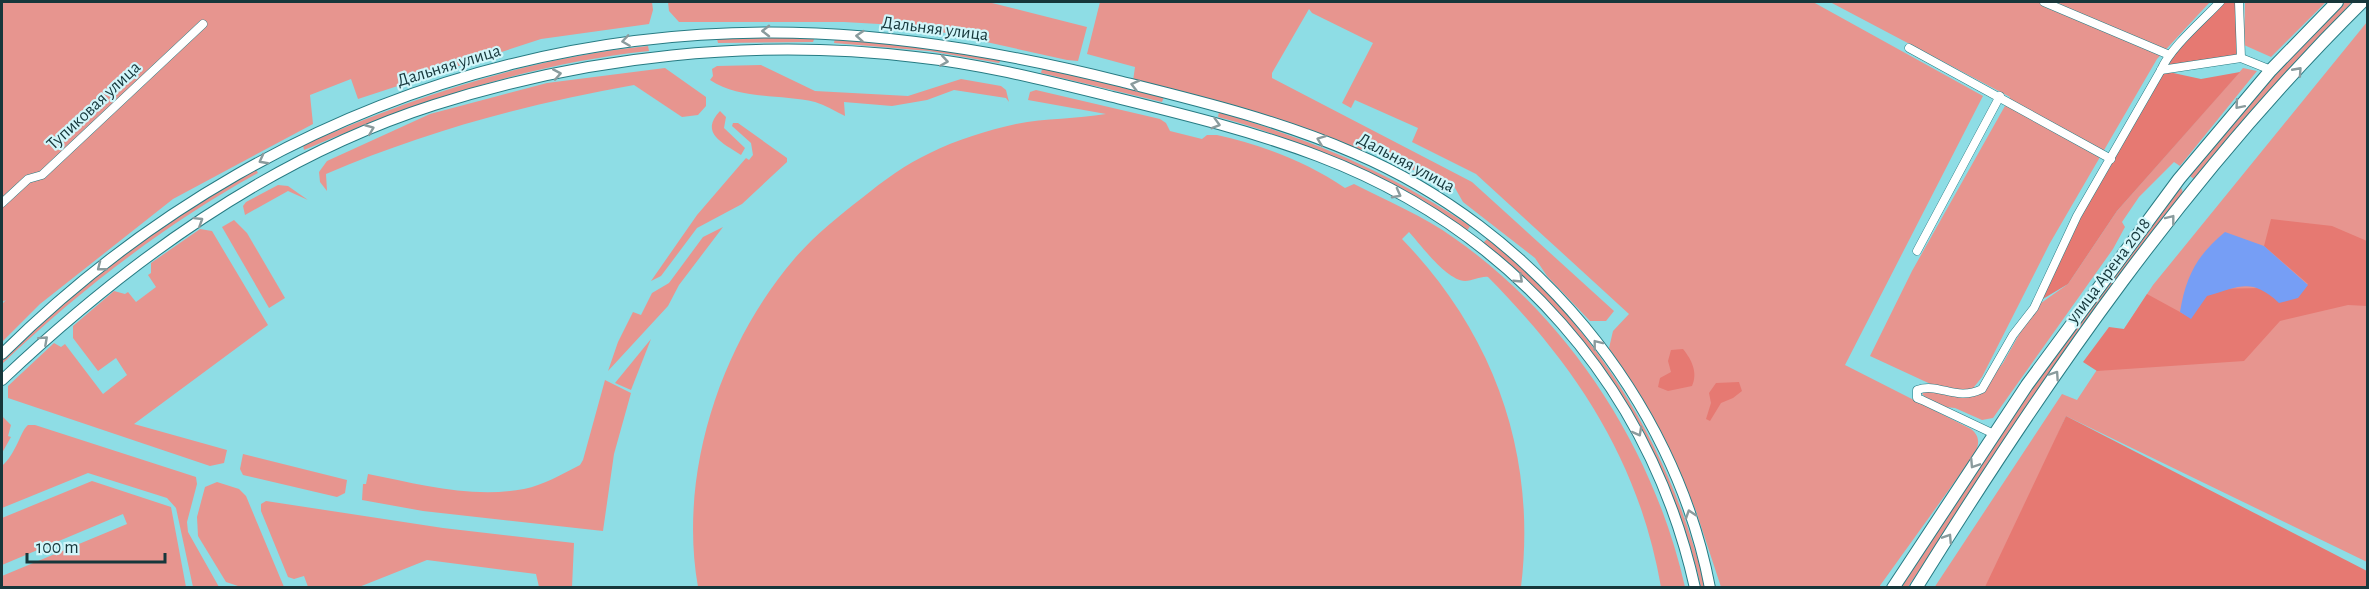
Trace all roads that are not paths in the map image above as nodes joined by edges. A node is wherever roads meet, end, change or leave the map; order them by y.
1 (2044, 2) edge
2 (2220, 2) edge
3 (2239, 2) edge
4 (2337, 2) edge
5 (2362, 2) edge
6 (203, 24) dead end
7 (825, 33) junction
8 (684, 34) junction
9 (1909, 48) dead end
10 (823, 50) junction
11 (687, 54) junction
12 (2167, 54) junction
13 (2241, 58) junction
14 (1025, 59) junction
15 (2162, 70) junction
16 (2271, 70) junction
17 (1020, 76) junction
18 (2001, 96) junction
19 (1197, 101) junction
20 (1192, 117) junction
21 (287, 147) junction
22 (2111, 159) junction
23 (296, 164) junction
24 (2, 203) edge
25 (1482, 229) junction
26 (1474, 241) junction
27 (1917, 251) dead end
28 (2, 354) edge
29 (2, 380) edge
30 (1994, 434) junction
31 (1695, 588) edge
32 (1712, 588) edge
33 (1893, 588) edge
34 (1916, 588) edge

1 - 12 street
2 - 12 street
3 - 13 street
4 - 16 main road, улица Арена 2018
34 -> 5 main road, улица Арена 2018
6 - 24 street, Тупиковая улица
7 -> 8 main road, Дальняя улица
7 - 10 main road
14 -> 7 main road, Дальняя улица
8 - 11 main road
8 -> 21 main road, Дальняя улица
9 - 18 street
10 - 11 main road, Дальняя улица
10 -> 17 main road, Дальняя улица
23 -> 11 main road, Дальняя улица
12 - 15 street
13 - 15 street
13 - 16 street
14 - 17 main road
19 -> 14 main road, Дальняя улица
15 - 22 street
16 -> 30 main road, улица Арена 2018
17 - 20 main road, Дальняя улица
18 - 22 street
18 - 27 street
19 - 20 main road
25 -> 19 main road, Дальняя улица
20 -> 26 main road, Дальняя улица
21 - 23 main road
21 -> 28 main road, Дальняя улица
22 - 30 street
29 -> 23 main road, Дальняя улица
25 - 26 main road
32 -> 25 main road, Дальняя улица
26 -> 31 main road, Дальняя улица
30 -> 33 main road, улица Арена 2018

